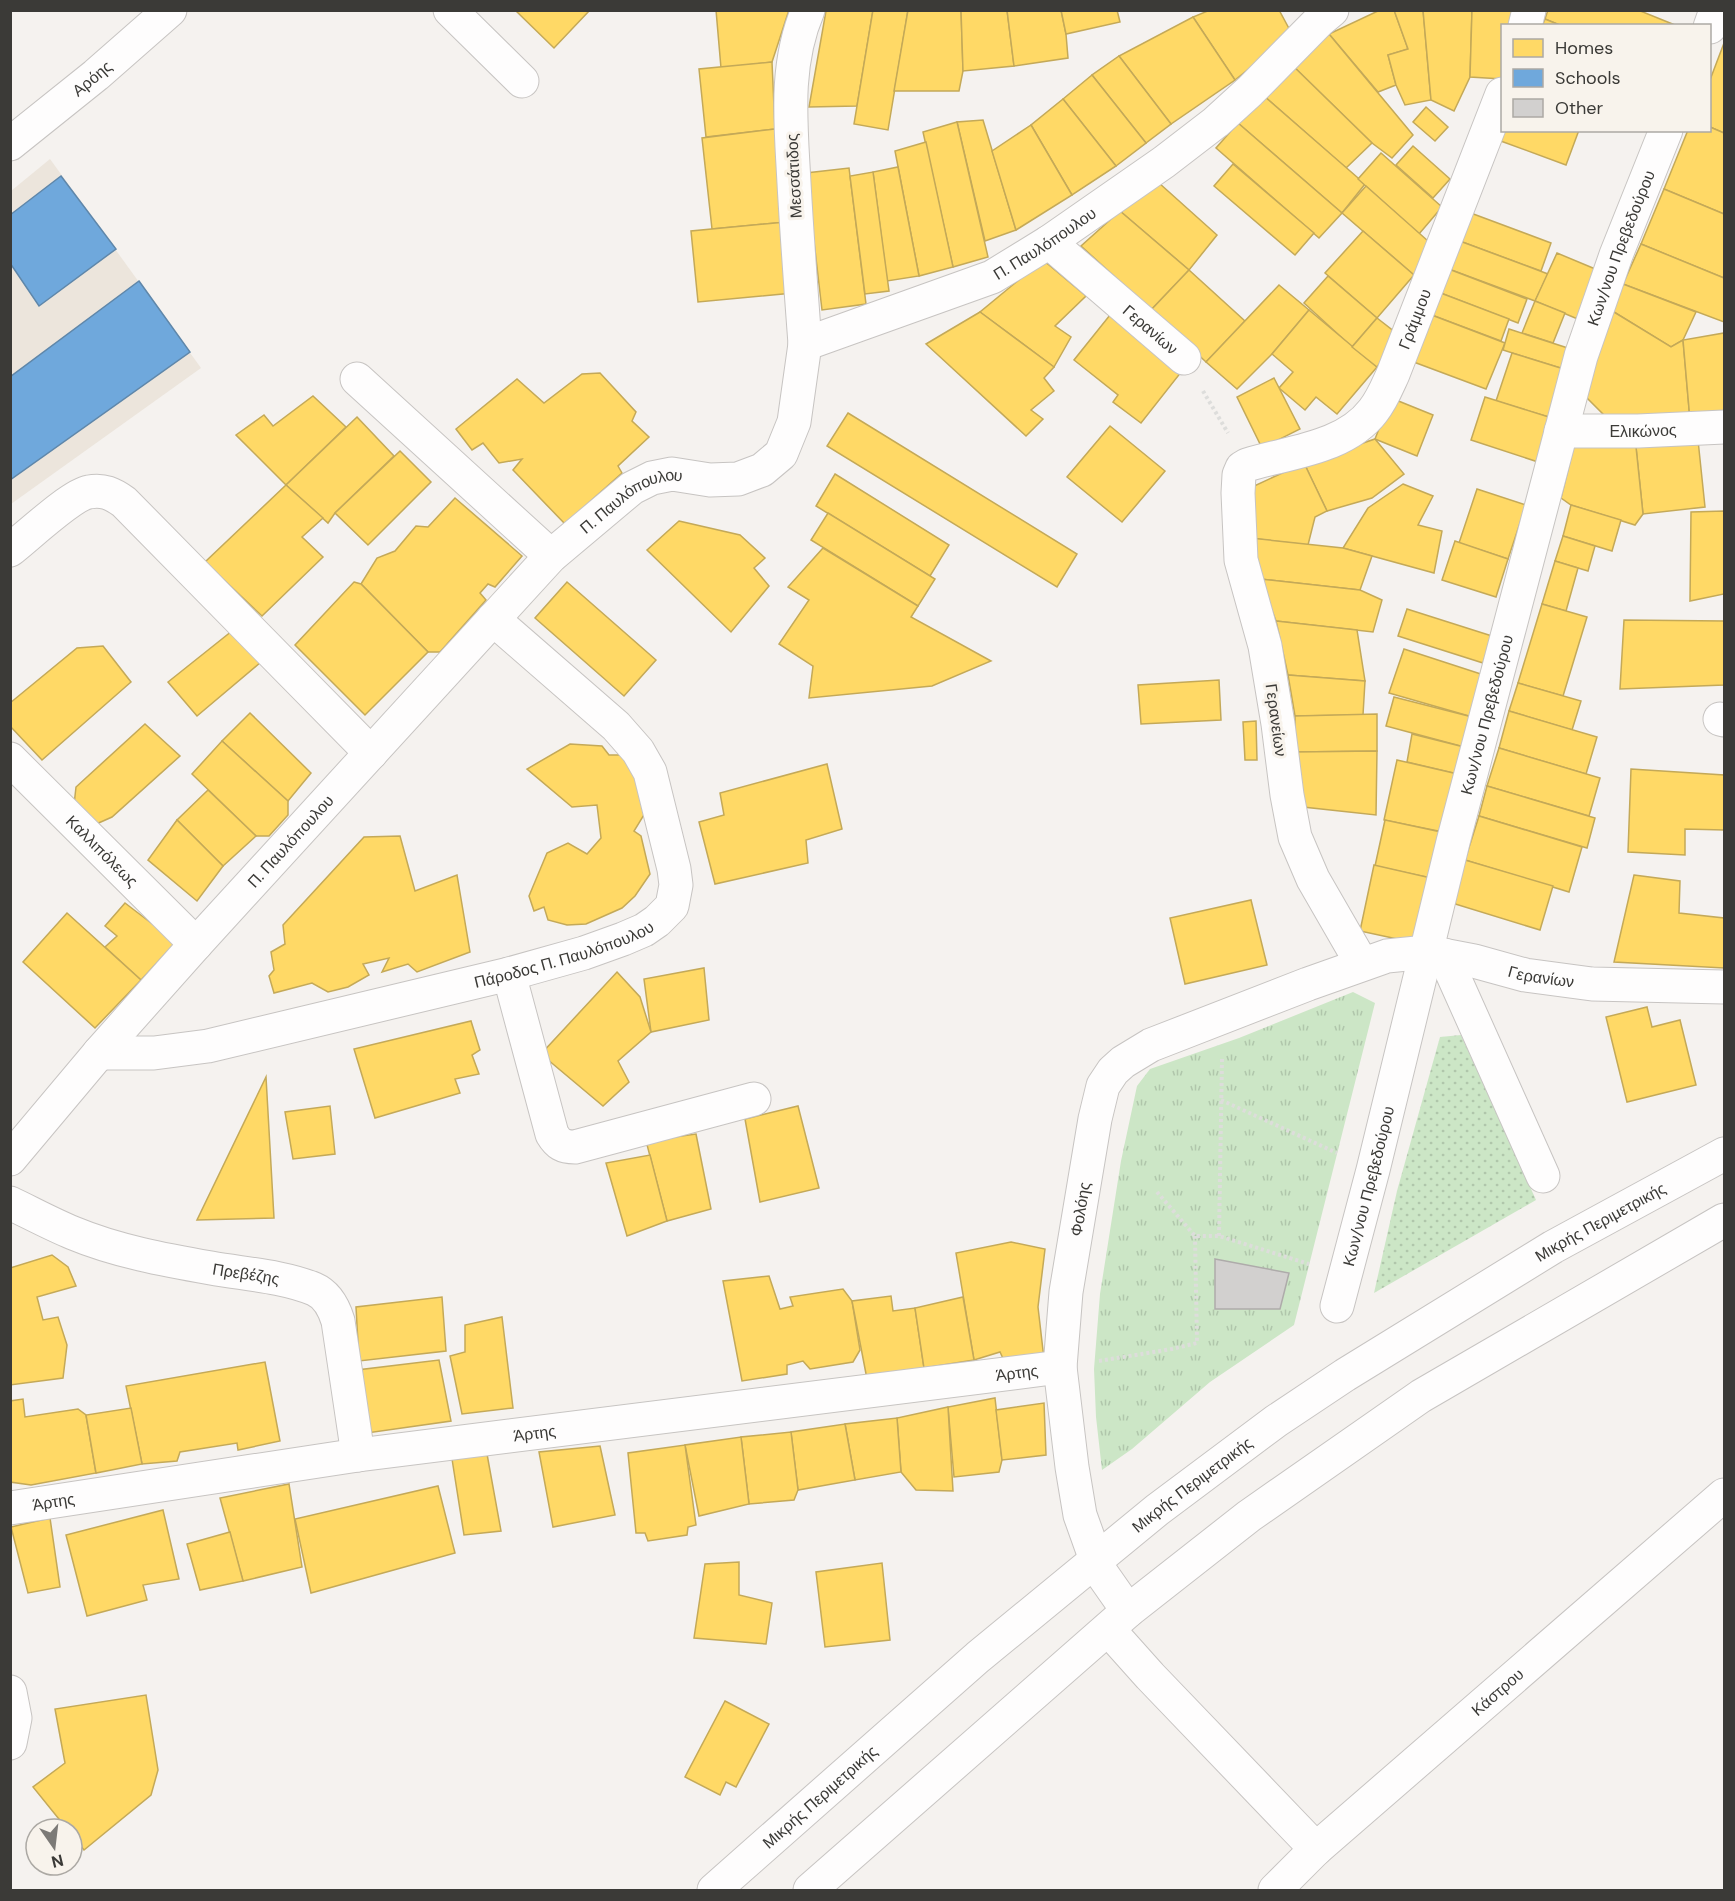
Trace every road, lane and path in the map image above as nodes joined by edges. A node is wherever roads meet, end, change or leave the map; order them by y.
1 (170, 10) edge
2 (450, 10) edge
3 (808, 10) edge
4 (1332, 10) edge
5 (1716, 10) edge
6 (1711, 24) edge
7 (522, 81) dead end
8 (1501, 99) edge
9 (1665, 132) edge
10 (10, 144) edge
11 (1049, 242) junction
12 (805, 344) junction
13 (1184, 358) joint
14 (357, 379) dead end
15 (1725, 427) edge
16 (1561, 431) junction
17 (1247, 465) junction
18 (10, 550) edge
19 (552, 556) junction
20 (493, 619) junction
21 (371, 753) junction
22 (10, 759) edge
23 (196, 944) junction
24 (1436, 953) junction
25 (1362, 964) junction
26 (509, 974) junction
27 (1725, 987) edge
28 (1222, 1017) junction
29 (99, 1053) junction
30 (754, 1100) dead end
31 (1221, 1100) junction
32 (1725, 1154) edge
33 (10, 1159) edge
34 (1373, 1170) junction
35 (1543, 1176) dead end
36 (1157, 1192) dead end
37 (10, 1203) edge
38 (1725, 1220) edge
39 (1195, 1236) junction
40 (1219, 1236) junction
41 (1344, 1275) junction
42 (1337, 1306) dead end
43 (1060, 1367) junction
44 (358, 1455) junction
45 (1725, 1495) edge
46 (10, 1508) edge
47 (1095, 1560) junction
48 (1118, 1620) junction
49 (10, 1692) edge
50 (10, 1743) edge
51 (1316, 1849) junction
52 (714, 1890) edge
53 (810, 1890) edge
54 (1275, 1890) edge

1 - 10 street, Αρόης
2 - 7 street
3 - 12 street, Μεσσάτιδος
4 - 11 street, Π. Παυλόπουλου
5 - 6 street
8 - 17 street, Γράμμου
9 - 16 street, Κων/νου Πρεβεδούρου
11 - 12 street, Π. Παυλόπουλου
11 - 13 street, Γερανίων
12 - 19 street, Π. Παυλόπουλου
13 - 17 path, Γερανίων
14 - 19 street
15 - 16 street, Ελικώνος
16 - 24 street, Κων/νου Πρεβεδούρου
17 - 25 street, Γερανείων
18 - 21 street
19 - 20 street, Π. Παυλόπουλου
20 - 21 street, Π. Παυλόπουλου
20 - 26 street, Πάροδος Π. Παυλόπουλου
21 - 23 street, Π. Παυλόπουλου
22 - 23 street, Καλλιπόλεως
23 - 29 street, Π. Παυλόπουλου
24 - 25 street, Γερανίων
24 - 27 street, Γερανίων
24 - 34 street, Κων/νου Πρεβεδούρου
24 - 35 street
25 - 28 street, Φολόης
26 - 29 street, Πάροδος Π. Παυλόπουλου
26 - 30 street
28 - 31 path
28 - 43 street, Φολόης
29 - 33 street, Π. Παυλόπουλου
31 - 34 path
31 - 40 path
32 - 47 street, Μικρής Περιμετρικής
34 - 41 street, Κων/νου Πρεβεδούρου
36 - 39 path
37 - 44 street, Πρεβέζης
38 - 48 street
39 - 40 path
39 - 43 path
40 - 41 path
41 - 42 street, Κων/νου Πρεβεδούρου
43 - 44 street, Άρτης
43 - 47 street, Φολόης
44 - 46 street, Άρτης
45 - 51 street, Κάστρου
47 - 48 street, Φολόης
47 - 52 street, Μικρής Περιμετρικής
48 - 51 street, Φολόης
48 - 53 street
49 - 50 street
51 - 54 street, Κάστρου

